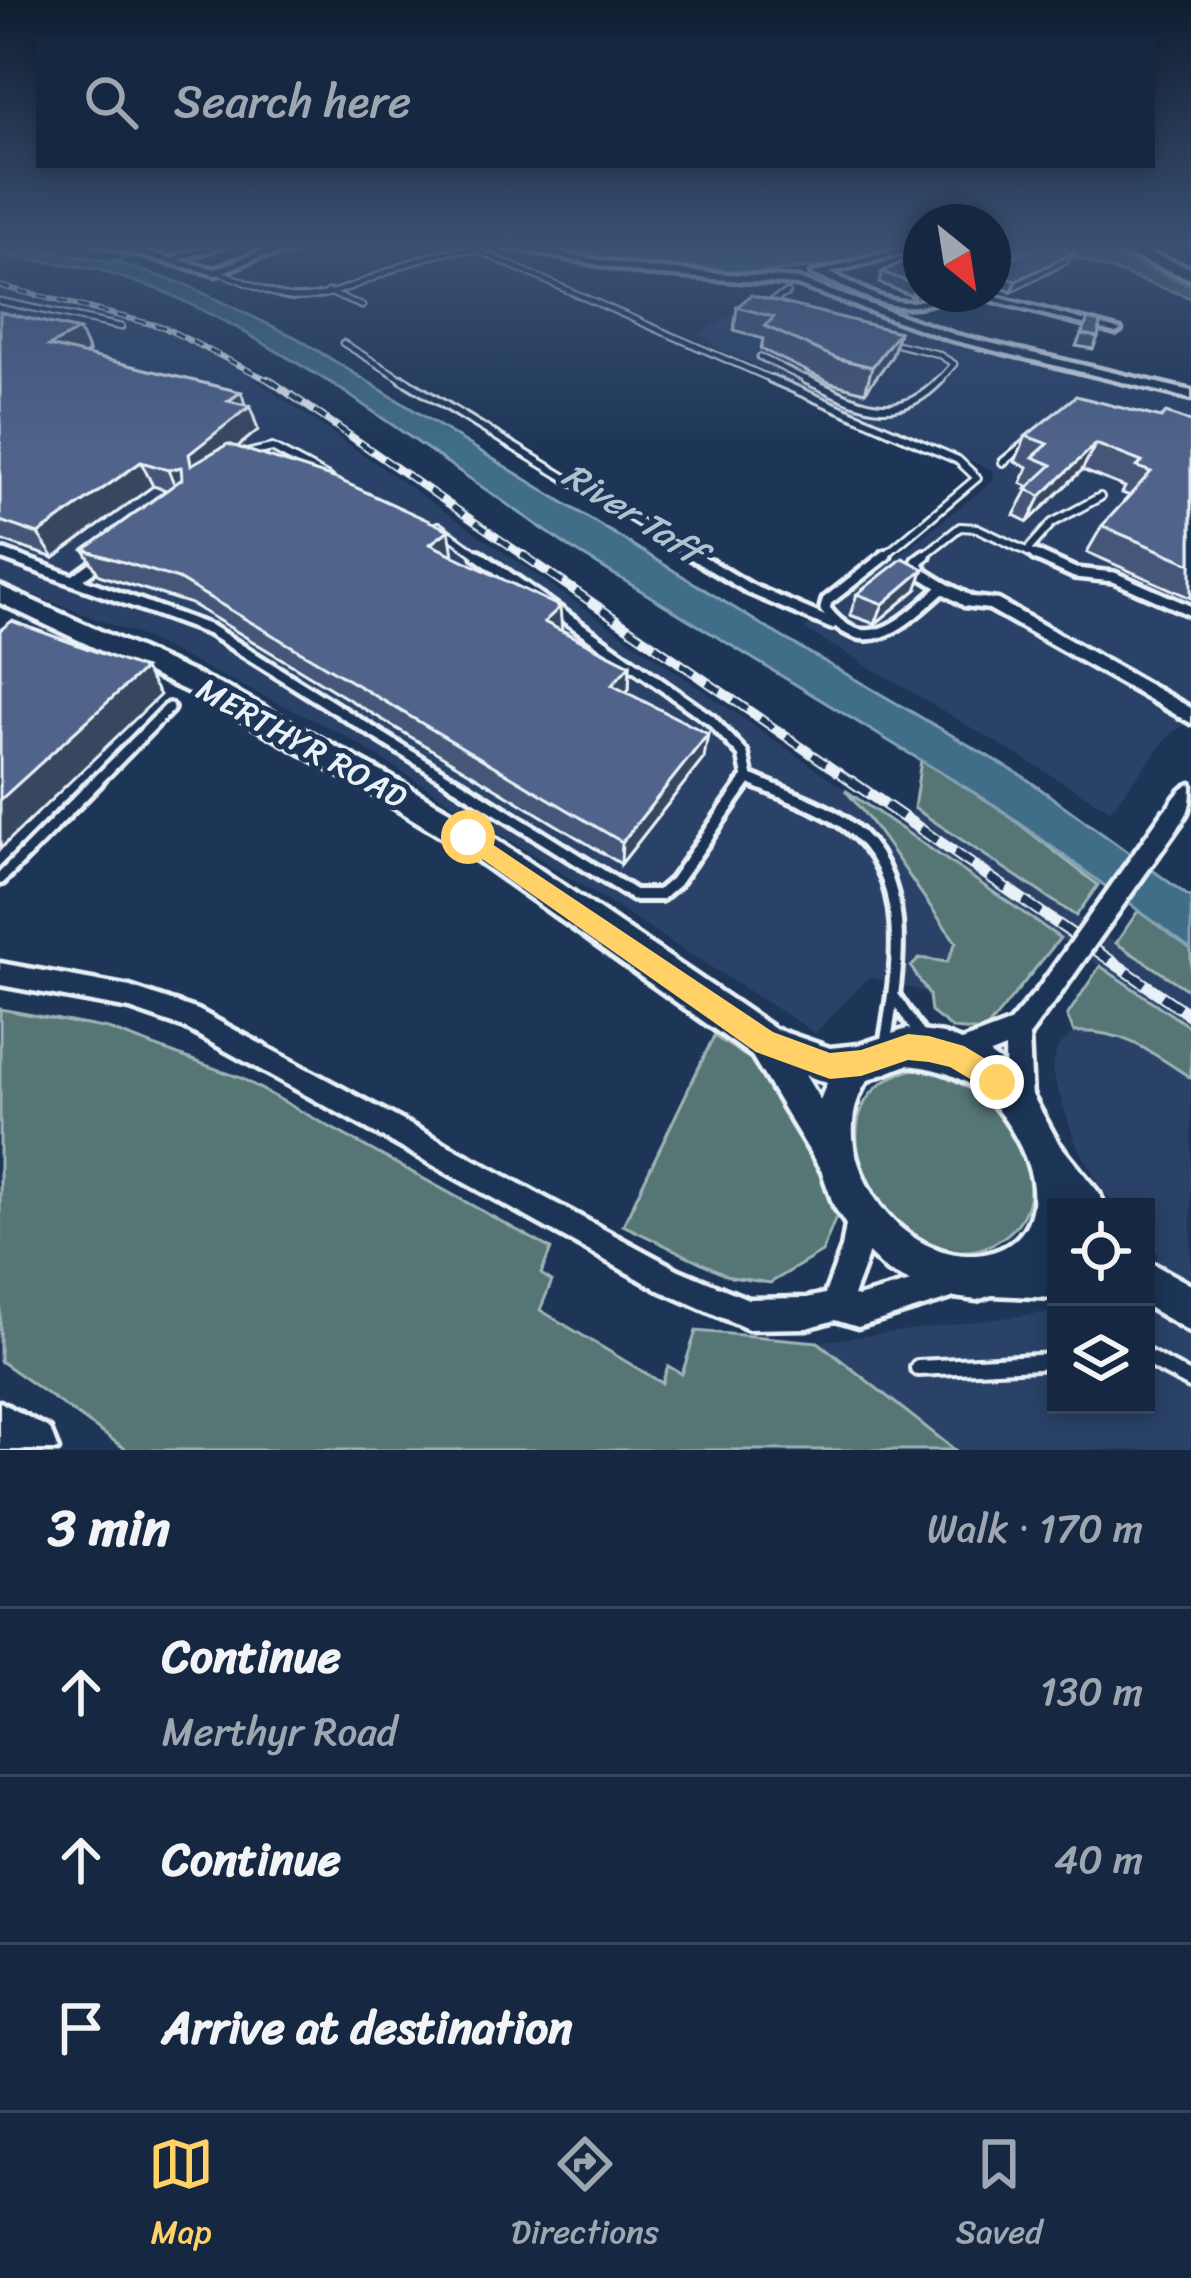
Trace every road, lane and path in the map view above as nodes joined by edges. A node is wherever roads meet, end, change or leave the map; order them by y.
1 (50, 312) edge
2 (616, 312) edge
3 (778, 312) edge
4 (878, 312) edge
5 (1041, 312) edge
6 (781, 316) edge
7 (122, 327) dead end
8 (1116, 331) dead end
9 (871, 338) edge
10 (343, 343) dead end
11 (760, 357) dead end
12 (1191, 395) edge
13 (1039, 432) edge
14 (1003, 462) dead end
15 (231, 464) edge
16 (352, 490) edge
17 (1100, 497) dead end
18 (416, 518) edge
19 (1027, 551) junction
20 (112, 553) edge
21 (0, 554) edge
22 (74, 580) junction
23 (944, 587) junction
24 (0, 594) edge
25 (1191, 611) edge
26 (837, 626) junction
27 (169, 708) dead end
28 (1185, 713) edge
29 (1191, 728) edge
30 (748, 778) junction
31 (1186, 801) edge
32 (0, 879) edge
33 (0, 974) edge
34 (895, 998) junction
35 (1017, 1032) junction
36 (765, 1043) junction
37 (942, 1052) junction
38 (872, 1058) junction
39 (1021, 1107) junction
40 (1048, 1157) junction
41 (840, 1171) junction
42 (1078, 1198) edge
43 (859, 1212) junction
44 (1047, 1277) edge
45 (981, 1278) junction
46 (1155, 1288) edge
47 (835, 1306) junction
48 (1191, 1310) edge
49 (1047, 1361) edge
50 (1155, 1362) edge
51 (918, 1368) dead end
52 (1191, 1381) edge
53 (0, 1431) edge
54 (28, 1450) edge

1 - 7 lane
2 - 26 lane
3 - 6 lane
4 - 12 street
5 - 8 street
9 - 11 lane
10 - 26 lane
13 - 14 lane
15 - 16 lane
17 - 19 lane
18 - 30 lane
19 - 23 lane
19 - 25 lane
20 - 22 lane
21 - 22 lane
22 - 30 lane
23 - 26 lane
23 - 28 street
24 - 36 main road, MERTHYR ROAD
27 - 32 lane
28 - 29 street
30 - 34 lane
31 - 35 street, bridge
33 - 47 street
34 - 37 lane
34 - 38 lane
35 - 37 street
35 - 39 street
36 - 38 main road, MERTHYR ROAD
36 - 41 main road, MERTHYR ROAD
37 - 38 main road
37 - 39 main road
38 - 41 main road
39 - 40 main road
40 - 42 main road
40 - 45 main road
41 - 43 main road
43 - 45 main road
43 - 47 street
44 - 45 main road
45 - 47 street
46 - 48 main road
49 - 51 lane
50 - 52 lane
53 - 54 highway

